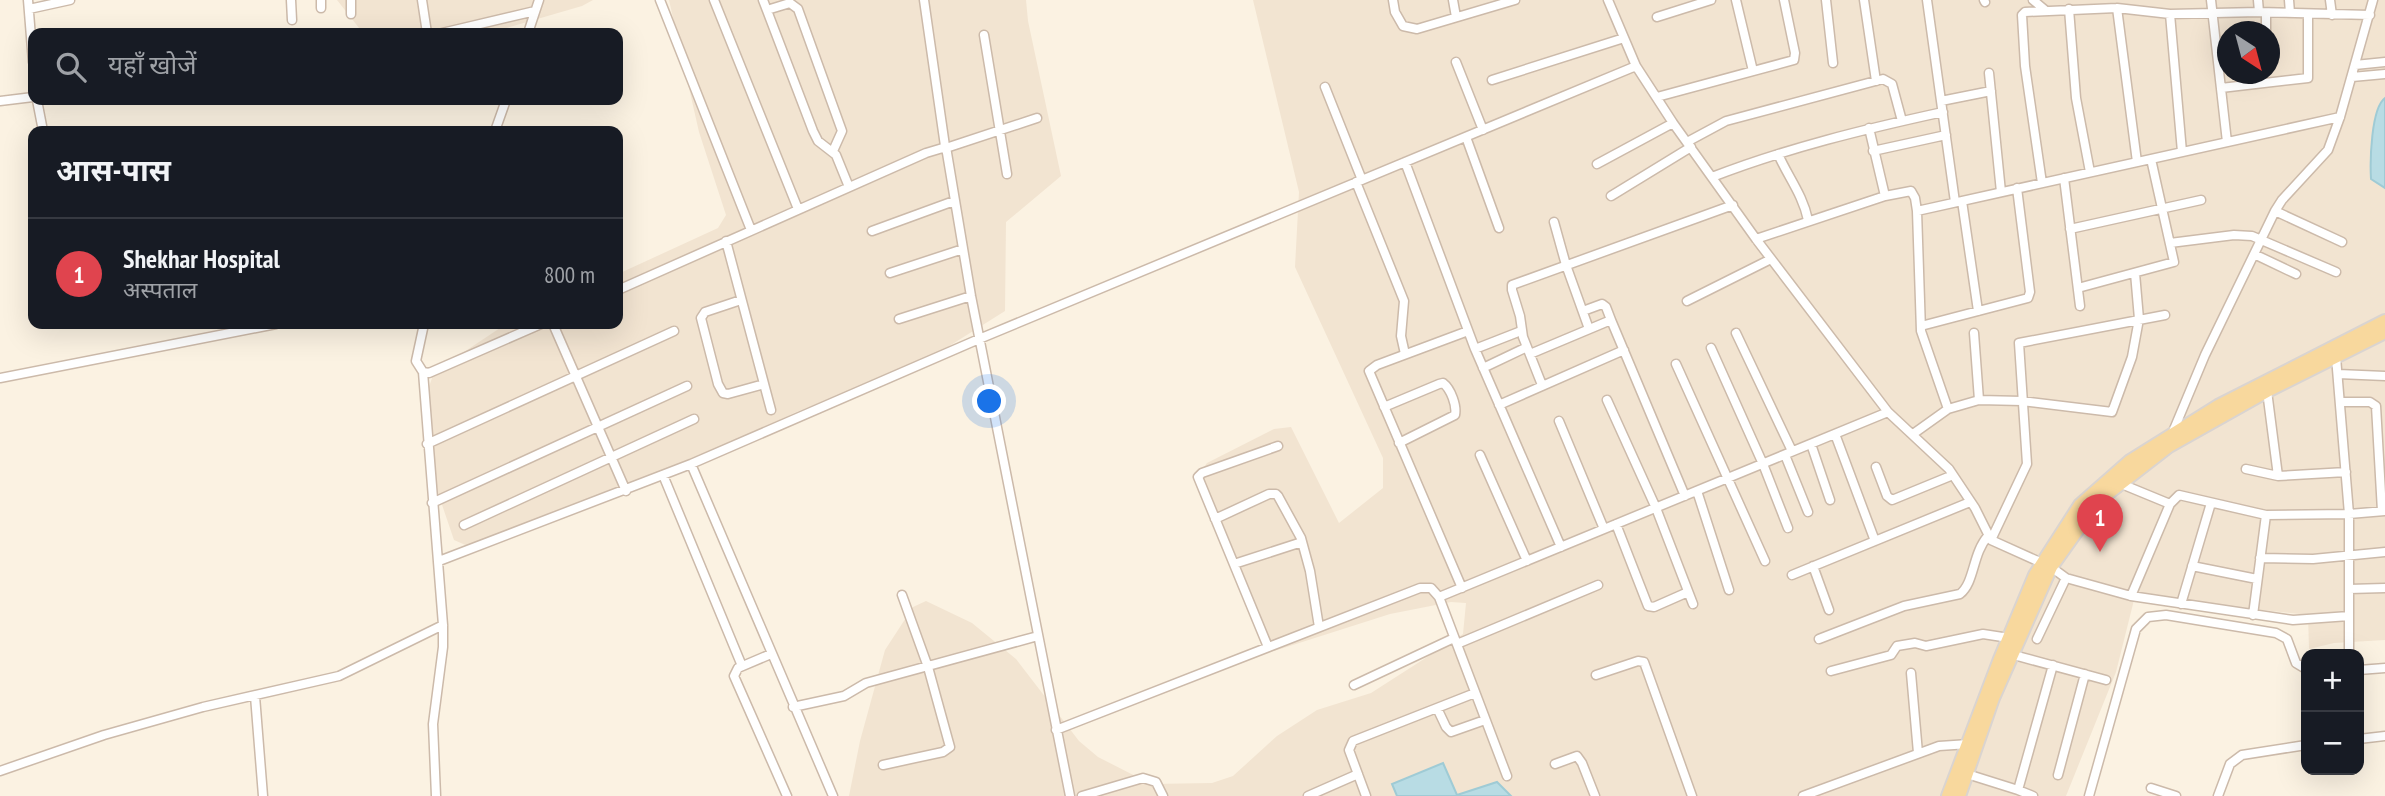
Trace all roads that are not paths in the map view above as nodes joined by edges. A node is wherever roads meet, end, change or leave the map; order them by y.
1 (70, 0) edge
2 (291, 0) edge
3 (351, 0) edge
4 (422, 0) edge
5 (539, 0) edge
6 (660, 0) edge
7 (714, 0) edge
8 (763, 0) edge
9 (924, 0) edge
10 (1392, 0) edge
11 (1453, 0) edge
12 (1515, 0) edge
13 (1608, 0) edge
14 (1711, 0) edge
15 (1736, 0) edge
16 (1784, 0) edge
17 (1826, 0) edge
18 (1864, 0) edge
19 (1927, 0) edge
20 (2033, 0) edge
21 (2211, 0) edge
22 (2258, 0) edge
23 (2289, 0) edge
24 (2330, 0) edge
25 (2373, 0) edge
26 (1490, 4) edge
27 (28, 5) edge
28 (2117, 8) junction
29 (2069, 9) junction
30 (767, 10) junction
31 (2045, 10) junction
32 (535, 11) junction
33 (2263, 12) junction
34 (2213, 13) junction
35 (2290, 13) junction
36 (351, 14) dead end
37 (2170, 14) junction
38 (2308, 14) junction
39 (2332, 15) junction
40 (2370, 15) junction
41 (1456, 17) junction
42 (1657, 17) dead end
43 (292, 20) dead end
44 (2264, 21) edge
45 (30, 28) edge
46 (426, 28) edge
47 (463, 28) edge
48 (530, 28) edge
49 (984, 35) dead end
50 (1624, 38) junction
51 (1456, 62) dead end
52 (2385, 62) edge
53 (1833, 63) dead end
54 (2356, 65) junction
55 (1636, 66) junction
56 (1753, 71) junction
57 (1989, 73) dead end
58 (2385, 74) edge
59 (2352, 77) junction
60 (2280, 78) edge
61 (1492, 80) dead end
62 (1876, 80) junction
63 (2239, 84) edge
64 (1325, 87) dead end
65 (2221, 88) junction
66 (1991, 91) junction
67 (1657, 97) junction
68 (28, 99) edge
69 (0, 101) edge
70 (1941, 101) junction
71 (36, 105) edge
72 (504, 105) edge
73 (1943, 112) junction
74 (2340, 117) junction
75 (1037, 118) dead end
76 (1902, 121) junction
77 (1673, 123) junction
78 (42, 126) edge
79 (497, 126) edge
80 (1869, 128) junction
81 (1000, 129) junction
82 (1483, 130) junction
83 (1945, 135) junction
84 (1466, 136) junction
85 (2227, 142) junction
86 (1689, 144) junction
87 (946, 147) junction
88 (833, 151) junction
89 (1873, 151) junction
90 (2182, 152) junction
91 (1778, 154) junction
92 (2151, 159) junction
93 (1405, 162) junction
94 (2137, 162) junction
95 (1597, 164) dead end
96 (2091, 172) junction
97 (1007, 174) dead end
98 (1712, 177) junction
99 (2064, 178) junction
100 (1359, 181) junction
101 (2042, 183) junction
102 (849, 187) junction
103 (2017, 188) junction
104 (2001, 192) junction
105 (1611, 196) dead end
106 (1885, 196) junction
107 (2201, 200) dead end
108 (954, 201) junction
109 (1959, 201) junction
110 (1733, 205) junction
111 (2162, 207) junction
112 (798, 209) junction
113 (1917, 211) junction
114 (2275, 211) junction
115 (1808, 220) junction
116 (1554, 222) dead end
117 (1499, 228) dead end
118 (2070, 229) junction
119 (751, 230) junction
120 (872, 232) dead end
121 (1756, 239) junction
122 (2263, 240) junction
123 (726, 241) junction
124 (2342, 242) dead end
125 (2170, 243) junction
126 (963, 250) junction
127 (2256, 255) junction
128 (1771, 259) junction
129 (1566, 265) junction
130 (2336, 272) dead end
131 (890, 273) dead end
132 (2135, 273) junction
133 (2295, 274) dead end
134 (623, 288) edge
135 (2078, 288) junction
136 (971, 296) junction
137 (741, 300) junction
138 (1687, 301) dead end
139 (2080, 306) dead end
140 (1583, 311) junction
141 (1979, 312) junction
142 (2165, 315) dead end
143 (899, 319) dead end
144 (2139, 319) junction
145 (1611, 320) junction
146 (2385, 321) edge
147 (1921, 326) junction
148 (251, 329) edge
149 (423, 329) edge
150 (530, 329) edge
151 (555, 329) edge
152 (1589, 329) junction
153 (674, 331) dead end
154 (1468, 331) junction
155 (1521, 331) junction
156 (1975, 332) dead end
157 (2385, 332) edge
158 (1736, 333) dead end
159 (979, 339) junction
160 (1711, 348) dead end
161 (1475, 349) junction
162 (1528, 350) junction
163 (1624, 350) junction
164 (1405, 354) junction
165 (2336, 357) junction
166 (1676, 365) dead end
167 (1483, 368) junction
168 (423, 372) junction
169 (2338, 374) junction
170 (2385, 376) edge
171 (576, 377) junction
172 (0, 379) edge
173 (764, 384) junction
174 (1542, 384) junction
175 (687, 386) dead end
176 (2267, 391) junction
177 (1608, 400) dead end
178 (1979, 400) junction
179 (2022, 401) junction
180 (2340, 402) junction
181 (1499, 405) junction
182 (1384, 407) junction
183 (1948, 409) junction
184 (771, 410) dead end
185 (1888, 412) junction
186 (694, 419) dead end
187 (1559, 421) dead end
188 (598, 426) junction
189 (1835, 434) junction
190 (1913, 434) junction
191 (2172, 434) junction
192 (1399, 443) junction
193 (427, 444) junction
194 (1811, 444) junction
195 (1278, 446) dead end
196 (1789, 453) junction
197 (1480, 455) dead end
198 (612, 456) junction
199 (691, 464) junction
200 (1763, 464) junction
201 (1876, 467) dead end
202 (2246, 470) dead end
203 (2346, 472) junction
204 (663, 475) junction
205 (1953, 475) junction
206 (2278, 476) junction
207 (1728, 478) junction
208 (2119, 483) junction
209 (626, 491) junction
210 (1698, 491) junction
211 (1685, 496) junction
212 (1830, 500) dead end
213 (1970, 502) junction
214 (432, 503) junction
215 (2211, 503) junction
216 (2170, 505) junction
217 (1656, 508) junction
218 (2384, 511) edge
219 (1808, 512) dead end
220 (2349, 514) junction
221 (2266, 515) junction
222 (1215, 519) junction
223 (1616, 524) junction
224 (464, 525) dead end
225 (1788, 528) dead end
226 (1604, 529) junction
227 (1990, 538) junction
228 (1875, 541) junction
229 (1302, 542) junction
230 (1561, 547) junction
231 (2385, 552) edge
232 (2348, 555) junction
233 (2260, 558) junction
234 (439, 561) junction
235 (1527, 561) junction
236 (1765, 561) dead end
237 (1234, 564) junction
238 (2047, 565) junction
239 (2192, 565) junction
240 (1813, 566) junction
241 (1792, 575) dead end
242 (2066, 578) junction
243 (2258, 579) junction
244 (1598, 585) dead end
245 (1462, 588) junction
246 (2385, 588) edge
247 (2349, 589) junction
248 (1729, 590) dead end
249 (1688, 592) junction
250 (902, 595) dead end
251 (2132, 596) junction
252 (1439, 597) junction
253 (1693, 604) dead end
254 (2181, 604) junction
255 (1829, 610) dead end
256 (2253, 615) junction
257 (2349, 616) junction
258 (443, 625) junction
259 (1319, 627) junction
260 (1038, 636) junction
261 (2009, 638) junction
262 (1819, 639) dead end
263 (2036, 639) dead end
264 (1456, 641) junction
265 (1268, 647) junction
266 (2349, 649) edge
267 (2008, 653) junction
268 (771, 654) junction
269 (2053, 665) junction
270 (743, 666) junction
271 (2301, 666) edge
272 (928, 667) junction
273 (2385, 668) edge
274 (2364, 670) edge
275 (1831, 671) dead end
276 (1911, 673) dead end
277 (2085, 674) junction
278 (1596, 675) dead end
279 (2106, 680) dead end
280 (1354, 685) dead end
281 (1475, 693) junction
282 (255, 696) junction
283 (793, 707) junction
284 (1437, 708) junction
285 (1485, 720) junction
286 (1056, 730) junction
287 (2385, 736) edge
288 (2364, 738) edge
289 (1972, 745) junction
290 (2301, 746) edge
291 (1918, 753) junction
292 (1555, 764) dead end
293 (883, 765) dead end
294 (0, 771) edge
295 (1358, 774) junction
296 (1967, 774) junction
297 (2058, 775) dead end
298 (1507, 776) dead end
299 (1830, 786) junction
300 (2151, 788) dead end
301 (2018, 790) junction
302 (1312, 795) edge
303 (262, 796) edge
304 (436, 796) edge
305 (787, 796) edge
306 (832, 796) edge
307 (1070, 796) edge
308 (1082, 796) edge
309 (1163, 796) edge
310 (1366, 796) edge
311 (1595, 796) edge
312 (1692, 796) edge
313 (1802, 796) edge
314 (1832, 796) edge
315 (1948, 796) edge
316 (1959, 796) edge
317 (2034, 796) edge
318 (2089, 796) edge
319 (2176, 796) edge
320 (2218, 796) edge

1 - 27 street
2 - 43 street
3 - 36 street
4 - 46 street
5 - 32 street
6 - 119 street
7 - 112 street
8 - 30 street
9 - 87 street
10 - 41 street
11 - 41 street
12 - 26 street
13 - 50 street
14 - 42 street
15 - 56 street
16 - 56 street
17 - 53 street
18 - 62 street
19 - 70 street
20 - 31 street
21 - 34 street
22 - 33 street
23 - 35 street
24 - 39 street
25 - 40 street
26 - 41 street
27 - 45 street
28 - 29 street
28 - 37 street
28 - 94 street
29 - 31 street
29 - 96 street
30 - 88 street
30 - 88 street
31 - 101 street
32 - 47 street
32 - 48 street
33 - 34 street
33 - 35 street
33 - 44 street
34 - 37 street
34 - 65 street
35 - 38 street
37 - 90 street
38 - 39 street
38 - 60 street
39 - 40 street
40 - 54 street
49 - 81 street
50 - 55 street
50 - 61 street
51 - 82 street
52 - 54 street
54 - 59 street
55 - 67 street
55 - 82 street
56 - 67 street
57 - 66 street
58 - 59 street
59 - 74 street
62 - 76 street
62 - 86 street
63 - 65 street
64 - 100 street
65 - 85 street
66 - 70 street
66 - 104 street
67 - 77 street
68 - 69 street
70 - 73 street
71 - 78 street
72 - 79 street
73 - 76 street
73 - 83 street
74 - 85 street
74 - 114 street
75 - 81 street
76 - 80 street
77 - 86 street
77 - 95 street
80 - 89 street
80 - 91 street
81 - 87 street
81 - 97 street
82 - 84 street
83 - 89 street
83 - 109 street
84 - 93 street
84 - 117 street
85 - 90 street
86 - 98 street
86 - 105 street
87 - 102 street
87 - 108 street
88 - 102 street
89 - 106 street
90 - 92 street
91 - 98 street
91 - 115 street
92 - 94 street
92 - 111 street
93 - 100 street
93 - 154 street
94 - 96 street
96 - 99 street
98 - 110 street
99 - 101 street
99 - 118 street
100 - 159 street
100 - 164 street
101 - 103 street
102 - 112 street
103 - 104 street
103 - 141 street
104 - 109 street
106 - 113 street
106 - 115 street
107 - 111 street
108 - 120 street
108 - 126 street
109 - 113 street
109 - 141 street
110 - 121 street
110 - 129 street
111 - 118 street
111 - 125 street
112 - 119 street
113 - 147 street
114 - 122 street
114 - 124 street
115 - 121 street
116 - 129 street
118 - 135 street
119 - 123 street
121 - 128 street
122 - 125 street
122 - 127 street
122 - 130 street
123 - 134 street
123 - 137 street
125 - 132 street
126 - 131 street
126 - 136 street
127 - 133 street
127 - 191 street
128 - 138 street
128 - 185 street
129 - 140 street
129 - 155 street
132 - 135 street
132 - 144 street
135 - 139 street
136 - 143 street
136 - 159 street
137 - 173 street
137 - 173 street
140 - 145 street
140 - 152 street
141 - 147 street
142 - 144 street
144 - 179 street
144 - 179 street
145 - 152 street
145 - 163 street
146 - 191 main road
147 - 183 street
148 - 172 street
149 - 168 street
150 - 168 street
151 - 171 street
152 - 162 street
153 - 171 street
154 - 161 street
154 - 164 street
155 - 161 street
155 - 162 street
156 - 178 street
157 - 165 main road
158 - 196 street
159 - 199 street
159 - 260 street
160 - 200 street
161 - 167 street
162 - 167 street
162 - 174 street
163 - 174 street
163 - 211 street
164 - 182 street
165 - 169 street
165 - 176 main road
166 - 207 street
167 - 181 street
168 - 193 street
169 - 170 street
169 - 180 street
171 - 188 street
171 - 193 street
173 - 184 street
174 - 181 street
175 - 188 street
176 - 206 street
176 - 208 main road
177 - 217 street
178 - 179 street
178 - 183 street
179 - 227 street
180 - 203 street
180 - 218 street
181 - 230 street
182 - 192 street
182 - 192 street
183 - 190 street
185 - 189 street
185 - 190 street
186 - 198 street
187 - 226 street
188 - 198 street
188 - 214 street
189 - 194 street
189 - 228 street
190 - 205 street
191 - 238 main road
192 - 245 street
193 - 214 street
194 - 196 street
194 - 212 street
195 - 222 street
196 - 200 street
196 - 219 street
197 - 235 street
198 - 209 street
198 - 224 street
199 - 204 street
199 - 268 street
200 - 207 street
200 - 225 street
201 - 205 street
202 - 206 street
203 - 206 street
203 - 220 street
204 - 209 street
204 - 270 street
205 - 213 street
207 - 210 street
207 - 236 street
208 - 216 street
208 - 238 main road
209 - 234 street
210 - 211 street
210 - 248 street
211 - 217 street
213 - 227 street
213 - 228 street
214 - 234 street
215 - 216 street
215 - 221 street
215 - 239 street
216 - 251 street
217 - 223 street
217 - 249 street
218 - 220 street
220 - 221 street
220 - 232 street
221 - 233 street
222 - 229 street
222 - 237 street
223 - 226 street
223 - 249 street
226 - 230 street
227 - 238 street
227 - 262 street
228 - 240 street
229 - 237 street
229 - 259 street
230 - 235 street
231 - 232 street
232 - 233 street
232 - 247 street
233 - 243 street
234 - 258 street
235 - 245 street
237 - 265 street
238 - 242 street
238 - 261 main road
238 - 267 main road
239 - 243 street
239 - 254 street
240 - 241 street
240 - 255 street
242 - 251 street
242 - 263 street
243 - 256 street
244 - 264 street
245 - 252 street
246 - 247 street
247 - 257 street
249 - 253 street
250 - 272 street
251 - 254 street
252 - 259 street
252 - 264 street
254 - 256 street
256 - 257 street
257 - 266 street
258 - 282 street
258 - 304 street
259 - 265 street
260 - 272 street
260 - 286 street
261 - 267 main road
261 - 275 street
264 - 280 street
264 - 281 street
265 - 286 street
267 - 269 street
267 - 289 main road
268 - 270 street
268 - 283 street
269 - 277 street
269 - 301 street
270 - 305 street
271 - 318 street
272 - 283 street
272 - 293 street
273 - 274 street
276 - 291 street
277 - 279 street
277 - 297 street
278 - 312 street
281 - 284 street
281 - 285 street
282 - 294 street
282 - 303 street
283 - 306 street
284 - 285 street
284 - 295 street
285 - 298 street
286 - 307 street
287 - 288 street
289 - 291 street
289 - 296 main road
289 - 315 main road
290 - 320 street
291 - 299 street
292 - 311 street
295 - 302 street
295 - 310 street
296 - 301 street
296 - 316 main road
299 - 313 street
299 - 314 street
300 - 319 street
301 - 317 street
308 - 309 street

